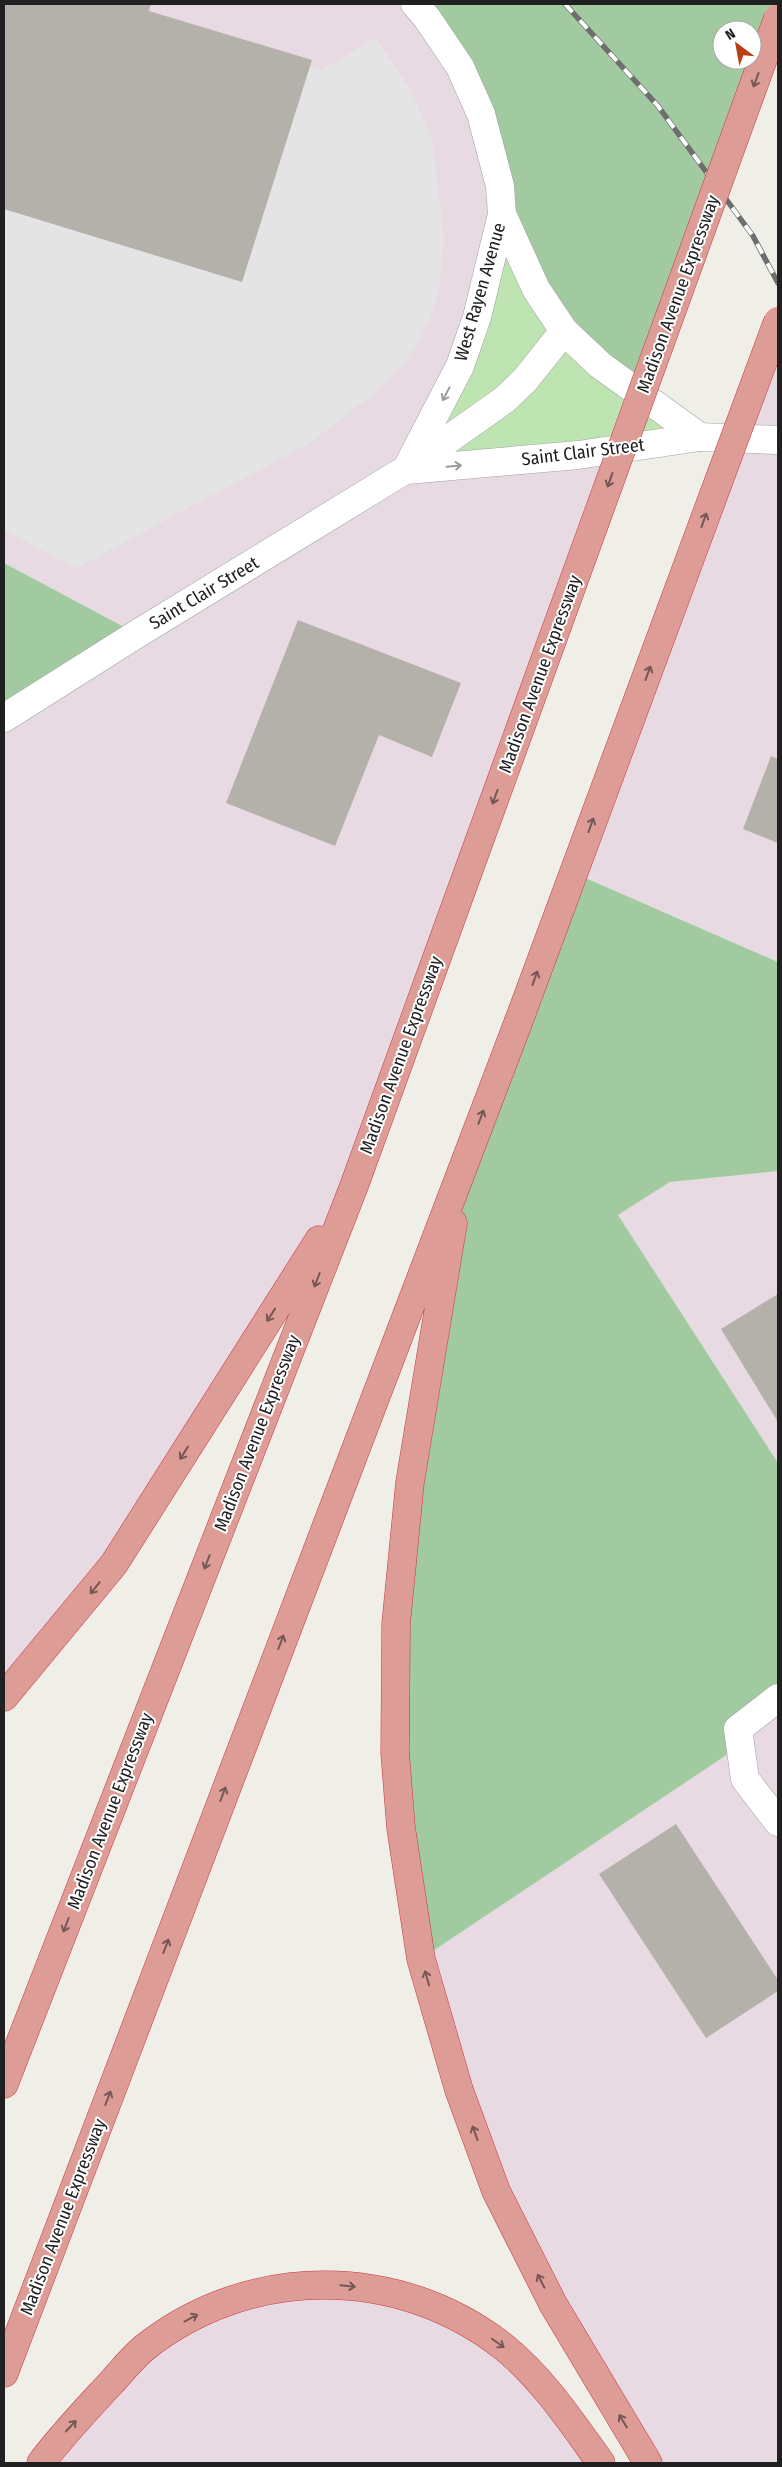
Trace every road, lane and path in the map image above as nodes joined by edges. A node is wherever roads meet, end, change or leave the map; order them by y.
1 (415, 4) edge
2 (778, 18) edge
3 (502, 214) junction
4 (778, 321) edge
5 (564, 331) junction
6 (700, 437) junction
7 (778, 440) edge
8 (406, 470) junction
9 (4, 718) edge
10 (463, 1162) junction
11 (354, 1186) junction
12 (4, 1697) edge
13 (778, 1698) edge
14 (778, 1822) edge
15 (4, 2084) edge
16 (4, 2373) edge
17 (41, 2463) edge
18 (602, 2463) edge
19 (648, 2463) edge

1 - 3 street, West Rayen Avenue
2 -> 11 highway, Madison Avenue Expressway, bridge
3 - 5 street
3 -> 8 street, West Rayen Avenue
10 -> 4 highway, Madison Avenue Expressway, bridge
5 - 6 street
5 - 8 street, Saint Clair Street
6 - 7 street
8 -> 6 street, Saint Clair Street
8 - 9 street, Saint Clair Street
16 -> 10 highway, Madison Avenue Expressway
19 -> 10 highway
11 -> 12 highway
11 -> 15 highway, Madison Avenue Expressway
13 - 14 street
17 -> 18 highway

